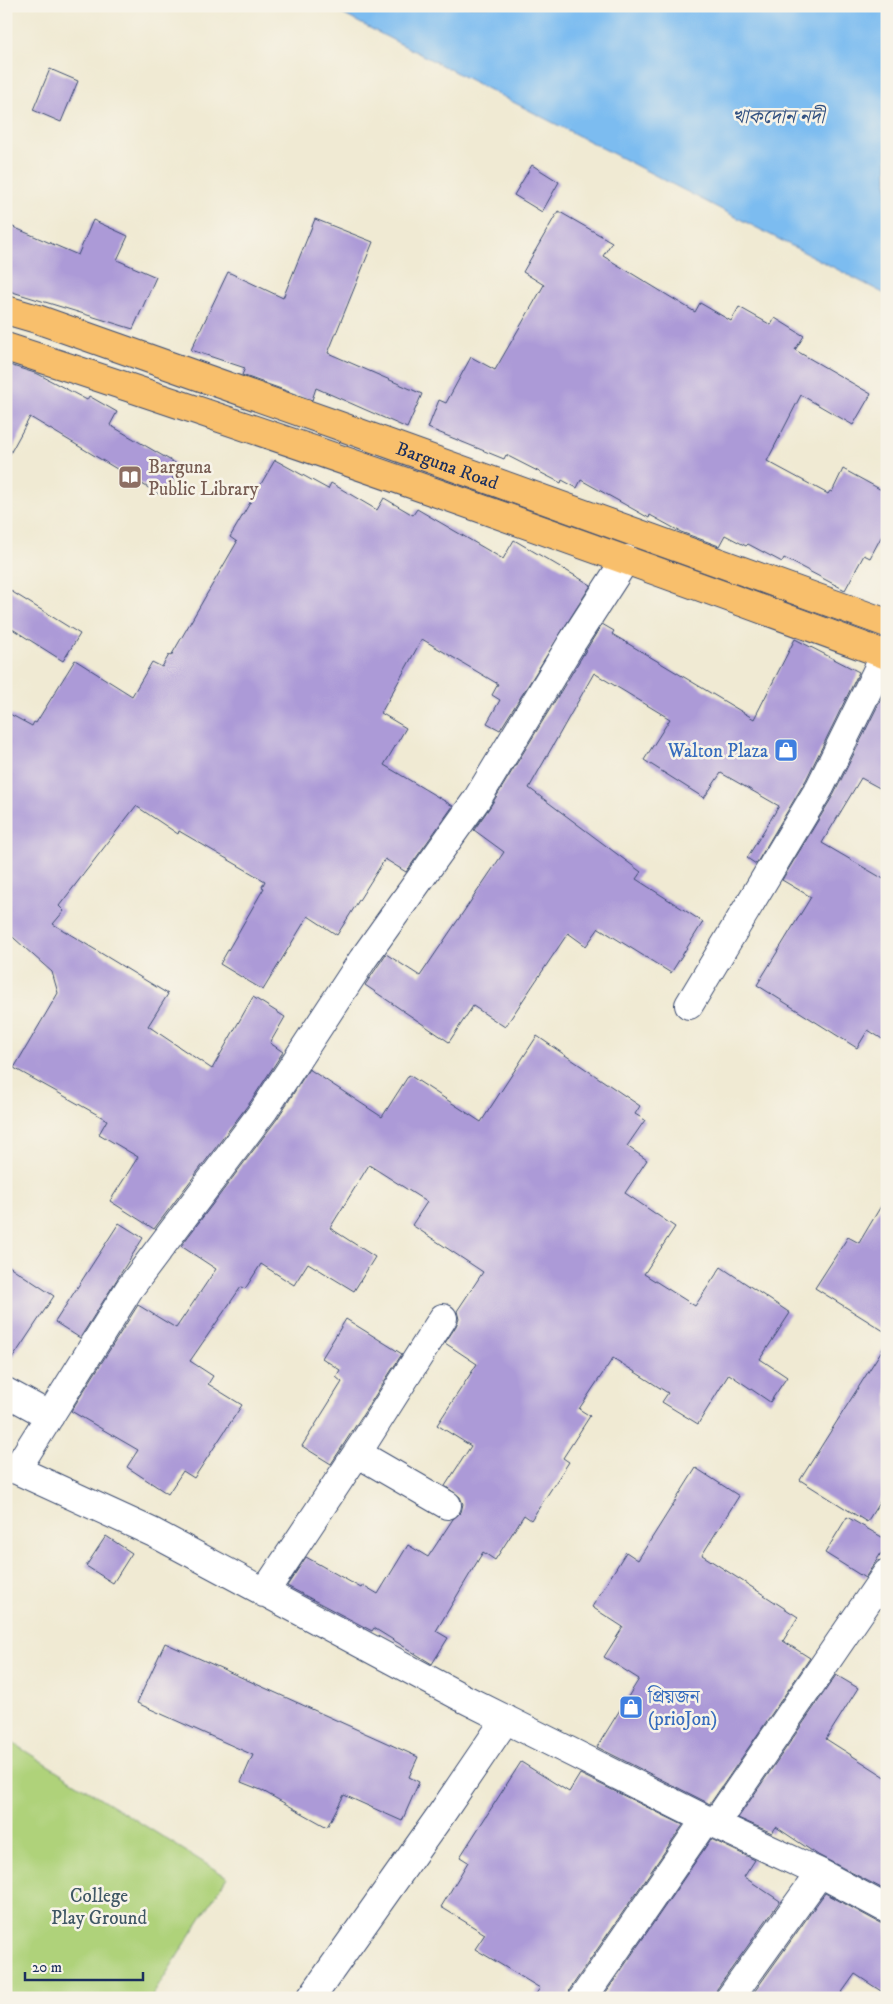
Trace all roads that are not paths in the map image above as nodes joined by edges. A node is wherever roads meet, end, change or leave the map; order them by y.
1 (6, 310) edge
2 (6, 347) edge
3 (626, 559) junction
4 (887, 623) edge
5 (886, 655) edge
6 (689, 1005) dead end
7 (443, 1318) dead end
8 (6, 1392) edge
9 (50, 1416) junction
10 (358, 1453) junction
11 (11, 1468) edge
12 (447, 1505) dead end
13 (887, 1573) edge
14 (264, 1593) junction
15 (506, 1719) junction
16 (711, 1822) junction
17 (820, 1873) junction
18 (887, 1909) edge
19 (311, 1998) edge
20 (583, 1998) edge
21 (730, 1998) edge

1 - 4 main road, Barguna Road
2 - 3 main road, Barguna Road
3 - 5 main road, Barguna Road
3 - 9 street
5 - 6 street
7 - 10 street
8 - 9 street
9 - 11 street
10 - 12 street
10 - 14 street
11 - 14 street
13 - 16 street
14 - 15 street
15 - 16 street
15 - 19 street
16 - 17 street
16 - 20 street
17 - 18 street
17 - 21 street

